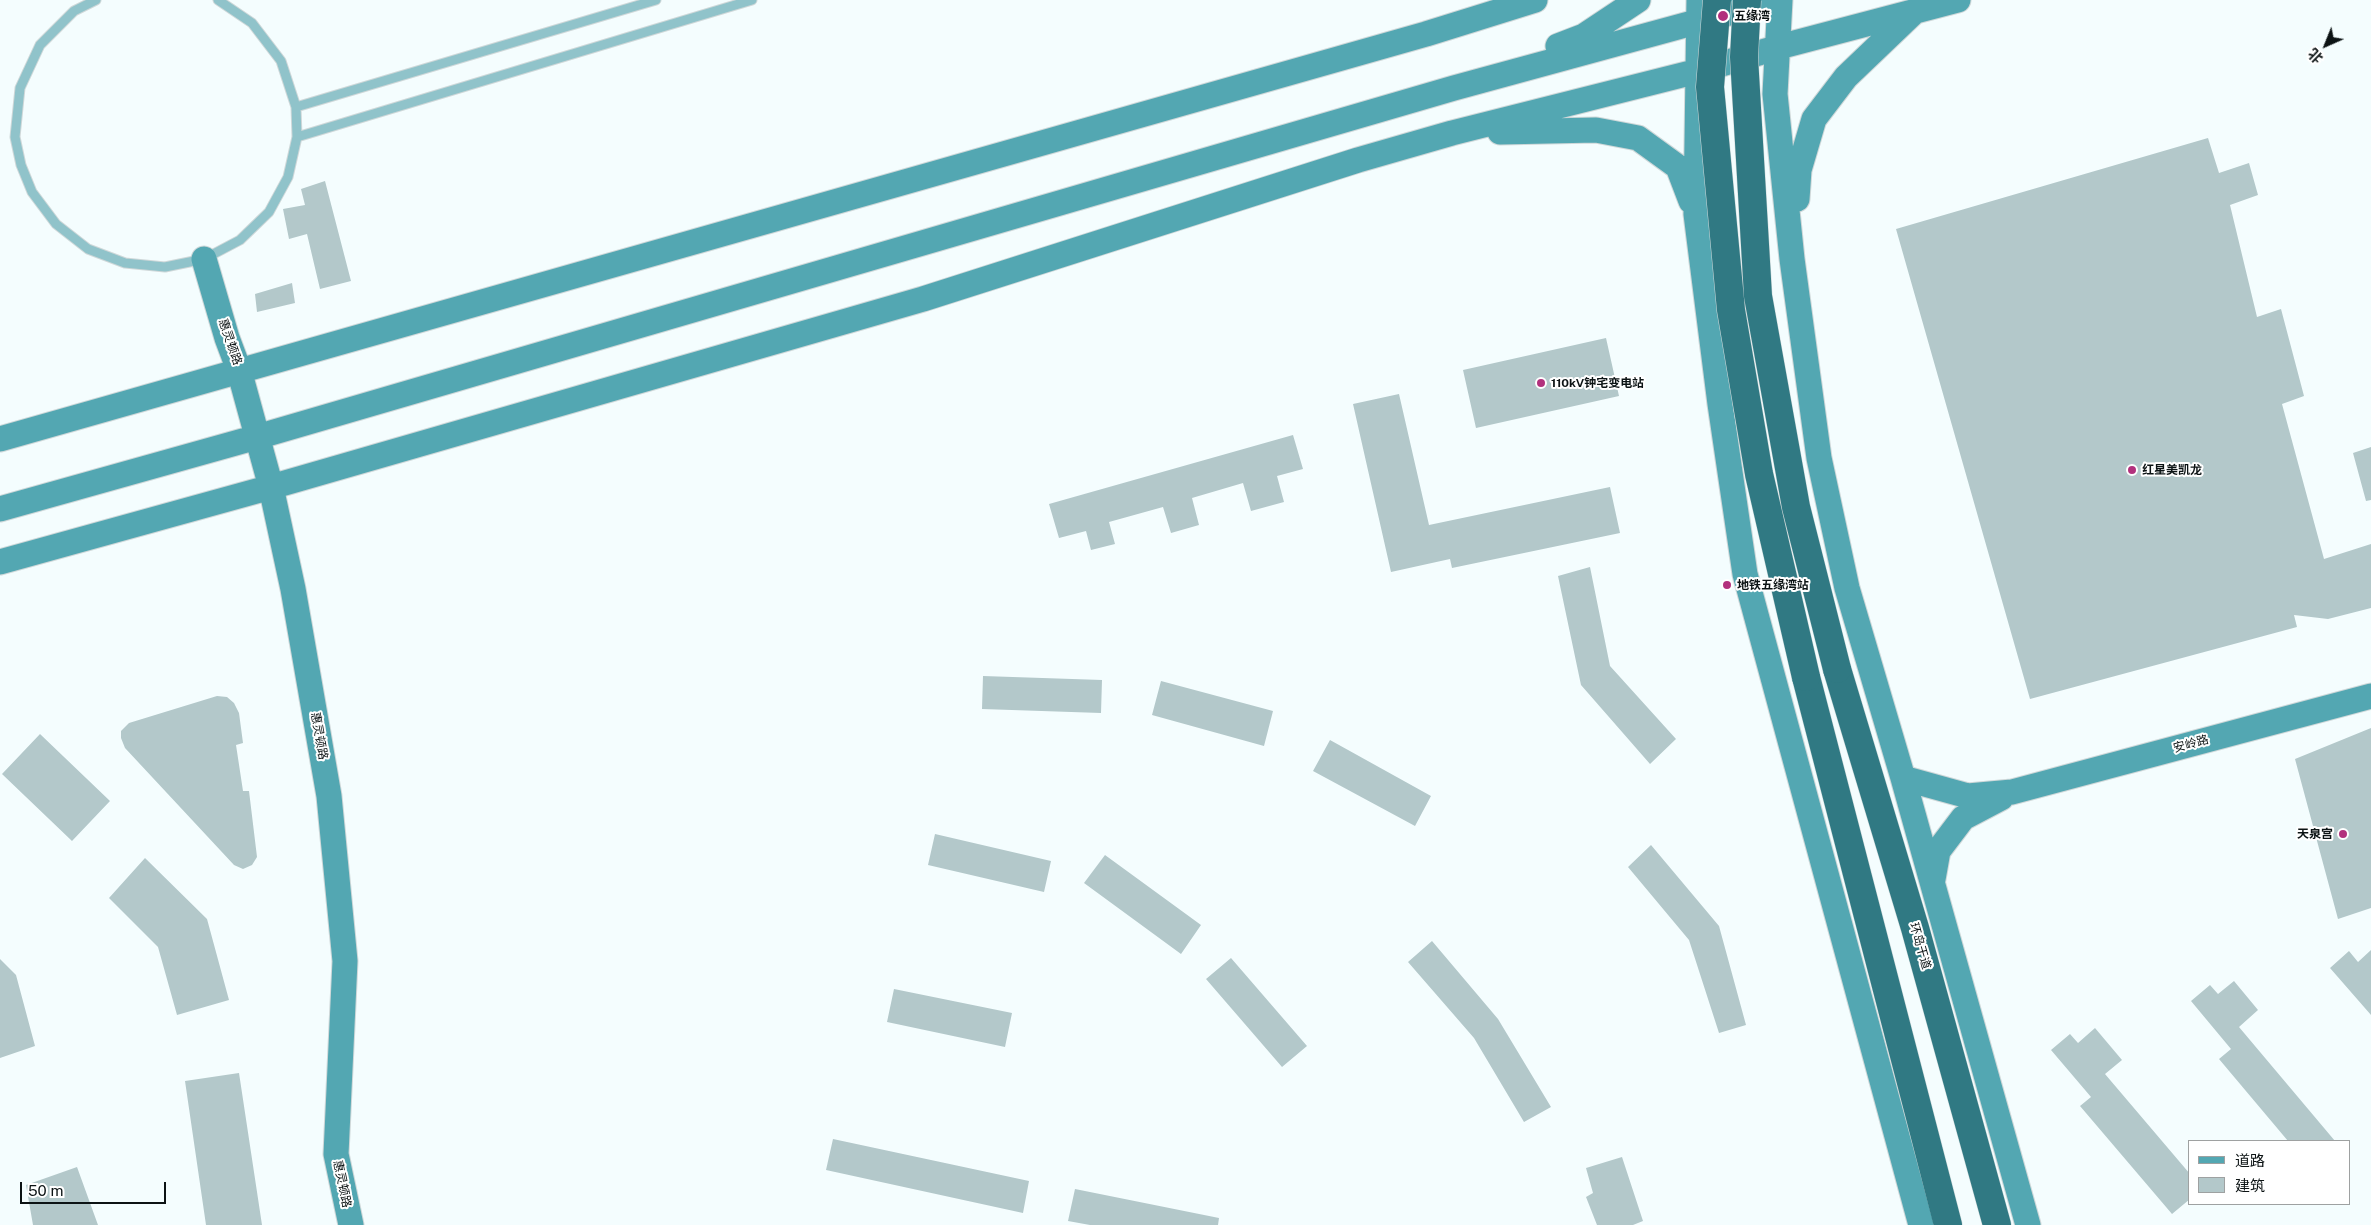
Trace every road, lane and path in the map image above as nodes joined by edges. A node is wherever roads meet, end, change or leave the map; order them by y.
1 (96, 0) edge
2 (218, 0) edge
3 (656, 0) edge
4 (752, 0) edge
5 (1535, 0) edge
6 (1638, 0) edge
7 (1716, 0) edge
8 (1747, 0) edge
9 (1779, 0) edge
10 (1958, 0) edge
11 (1699, 11) edge
12 (1916, 11) junction
13 (1779, 47) junction
14 (1698, 71) junction
15 (1454, 88) junction
16 (296, 107) junction
17 (1452, 133) junction
18 (297, 137) junction
19 (1696, 214) junction
20 (204, 259) junction
21 (1792, 259) junction
22 (239, 370) junction
23 (257, 437) junction
24 (0, 439) edge
25 (271, 487) junction
26 (0, 509) edge
27 (0, 562) edge
28 (2371, 696) edge
29 (1903, 778) junction
30 (2012, 792) junction
31 (1933, 882) junction
32 (351, 1225) edge
33 (1921, 1225) edge
34 (1948, 1225) edge
35 (1997, 1225) edge
36 (2028, 1225) edge

1 - 20 lane
2 - 16 lane
3 - 16 lane
4 - 18 lane
5 - 22 main road
6 - 15 main road
7 - 34 highway, bridge
8 - 35 highway, 环岛干道, bridge
9 - 11 main road
9 - 13 main road
10 - 12 main road
11 - 14 main road
11 - 15 main road
12 - 13 main road
12 - 21 main road
13 - 14 main road
13 - 21 main road
14 - 17 main road
14 - 19 main road
15 - 23 main road
16 - 18 lane
17 - 19 main road
17 - 25 main road
18 - 20 lane
19 - 33 main road
20 - 22 main road, 惠灵顿路
21 - 29 main road
22 - 23 main road, 惠灵顿路
22 - 24 main road
23 - 25 main road, 惠灵顿路
23 - 26 main road
25 - 27 main road
25 - 32 main road, 惠灵顿路
28 - 30 main road, 安岭路
29 - 30 main road
29 - 31 main road
30 - 31 main road
31 - 36 main road

